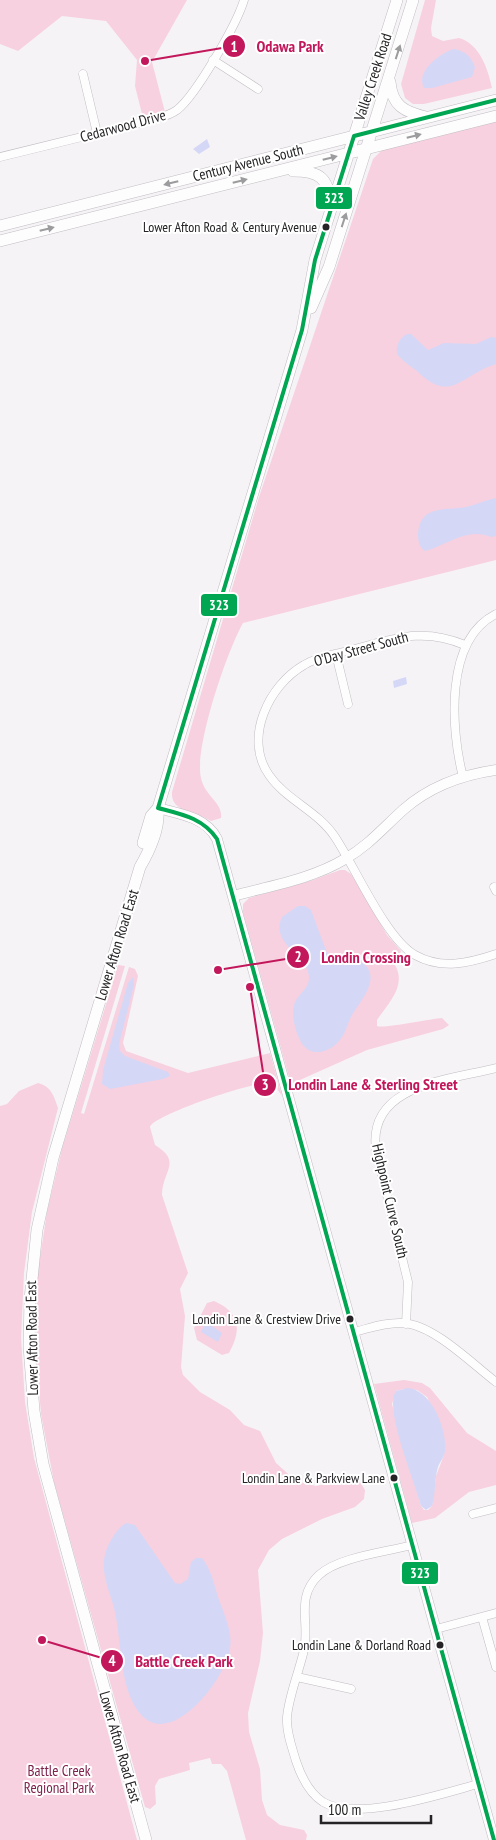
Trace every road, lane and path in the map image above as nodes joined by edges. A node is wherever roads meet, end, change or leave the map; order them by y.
1 (244, 0) edge
2 (397, 0) edge
3 (413, 0) edge
4 (213, 60) junction
5 (83, 74) dead end
6 (390, 77) junction
7 (258, 90) dead end
8 (496, 100) edge
9 (496, 116) edge
10 (428, 118) junction
11 (372, 132) junction
12 (98, 133) junction
13 (354, 136) junction
14 (367, 148) junction
15 (349, 153) junction
16 (0, 157) edge
17 (276, 171) junction
18 (331, 209) junction
19 (0, 226) edge
20 (0, 241) edge
21 (302, 330) junction
22 (496, 614) edge
23 (465, 645) junction
24 (336, 654) junction
25 (348, 704) dead end
26 (496, 770) edge
27 (463, 777) junction
28 (158, 808) junction
29 (348, 858) junction
30 (233, 896) junction
31 (496, 954) edge
32 (496, 1068) edge
33 (406, 1324) junction
34 (354, 1332) junction
35 (496, 1382) edge
36 (496, 1508) edge
37 (473, 1514) dead end
38 (412, 1545) junction
39 (496, 1613) edge
40 (482, 1617) junction
41 (436, 1628) junction
42 (496, 1667) edge
43 (297, 1677) junction
44 (351, 1689) dead end
45 (478, 1784) junction
46 (146, 1840) edge
47 (494, 1840) edge

1 - 4 street, Cedarwood Drive
2 - 13 main road, Valley Creek Road
6 -> 3 main road, Valley Creek Road
4 - 7 street
4 - 12 street, Cedarwood Drive
5 - 12 street
6 - 10 main road
6 - 11 main road, Valley Creek Road
8 - 10 main road, Century Avenue South
14 -> 9 main road, Century Avenue South
10 - 11 main road, Century Avenue South
11 - 13 main road, Century Avenue South
11 - 14 main road, Valley Creek Road
12 - 16 street, Cedarwood Drive
13 - 15 main road, Valley Creek Road
13 -> 19 main road, Century Avenue South
14 - 15 main road, Century Avenue South
21 -> 14 main road, Lower Afton Road East
17 -> 15 main road, Century Avenue South
15 - 18 main road, Lower Afton Road East
17 - 18 main road
20 -> 17 main road, Century Avenue South
18 - 21 main road, Lower Afton Road East
21 - 28 main road, Lower Afton Road East
22 - 23 street
23 - 24 street, O'Day Street South
23 - 27 street
24 - 25 street
24 - 29 street, O'Day Street South
26 - 27 street
27 - 29 street
28 - 30 street
28 - 46 main road, Lower Afton Road East
29 - 30 street
29 - 31 street, O'Day Street South
30 - 34 street
32 - 33 street, Highpoint Curve South
33 - 34 street
33 - 35 street
34 - 38 street
36 - 37 street
38 - 41 street
38 - 43 street
39 - 40 street
40 - 41 street
40 - 42 street
41 - 45 street
43 - 44 street
43 - 45 street
45 - 47 street

